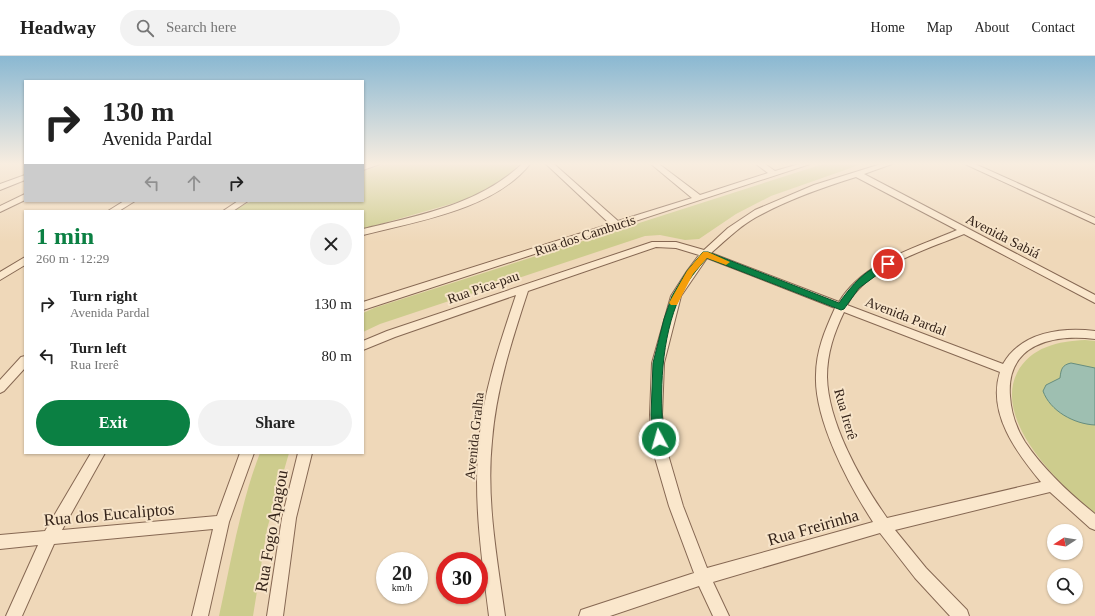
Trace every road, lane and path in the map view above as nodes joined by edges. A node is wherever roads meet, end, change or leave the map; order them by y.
1 (494, 190) edge
2 (579, 190) edge
3 (688, 190) edge
4 (723, 190) edge
5 (809, 190) edge
6 (887, 190) edge
7 (1027, 190) edge
8 (24, 198) edge
9 (698, 198) junction
10 (129, 202) edge
11 (242, 202) edge
12 (0, 209) edge
13 (114, 210) edge
14 (230, 210) edge
15 (1095, 221) edge
16 (616, 224) junction
17 (964, 231) junction
18 (364, 232) edge
19 (705, 254) junction
20 (24, 261) edge
21 (0, 277) edge
22 (524, 288) junction
23 (1095, 299) edge
24 (364, 306) edge
25 (841, 307) junction
26 (1095, 334) edge
27 (364, 346) edge
28 (24, 361) edge
29 (1006, 370) junction
30 (0, 388) edge
31 (97, 454) edge
32 (247, 454) edge
33 (305, 454) edge
34 (1052, 485) junction
35 (222, 522) junction
36 (1095, 523) edge
37 (883, 526) junction
38 (48, 538) junction
39 (0, 542) edge
40 (703, 578) junction
41 (14, 616) edge
42 (200, 616) edge
43 (275, 616) edge
44 (497, 616) edge
45 (587, 616) edge
46 (721, 616) edge
47 (961, 616) edge

1 - 18 street
2 - 16 street
3 - 9 street
4 - 9 street, Rua dos Cambucis
5 - 19 street
6 - 17 street, Avenida Sabiá
7 - 15 street
8 - 12 street
9 - 16 street, Rua dos Cambucis
10 - 13 street
11 - 14 street
16 - 24 street, Rua dos Cambucis
17 - 23 street, Avenida Sabiá
17 - 25 street, Rua Irerê
19 - 22 street, Rua Pica-pau
19 - 25 street, Avenida Pardal
19 - 40 street
20 - 21 street
22 - 27 street, Rua Pica-pau
22 - 44 street, Avenida Gralha
25 - 29 street, Avenida Pardal
25 - 37 street, Rua Irerê
26 - 29 street
28 - 30 street
29 - 34 street
31 - 38 street
32 - 35 street
33 - 43 street, Rua Fogo Apagou
34 - 36 street
34 - 37 street, Rua Freirinha
35 - 38 street, Rua dos Eucaliptos
35 - 42 street
37 - 40 street, Rua Freirinha
37 - 47 street, Rua Irerê
38 - 39 street, Rua dos Eucaliptos
38 - 41 street
40 - 45 street, Rua Freirinha
40 - 46 street

